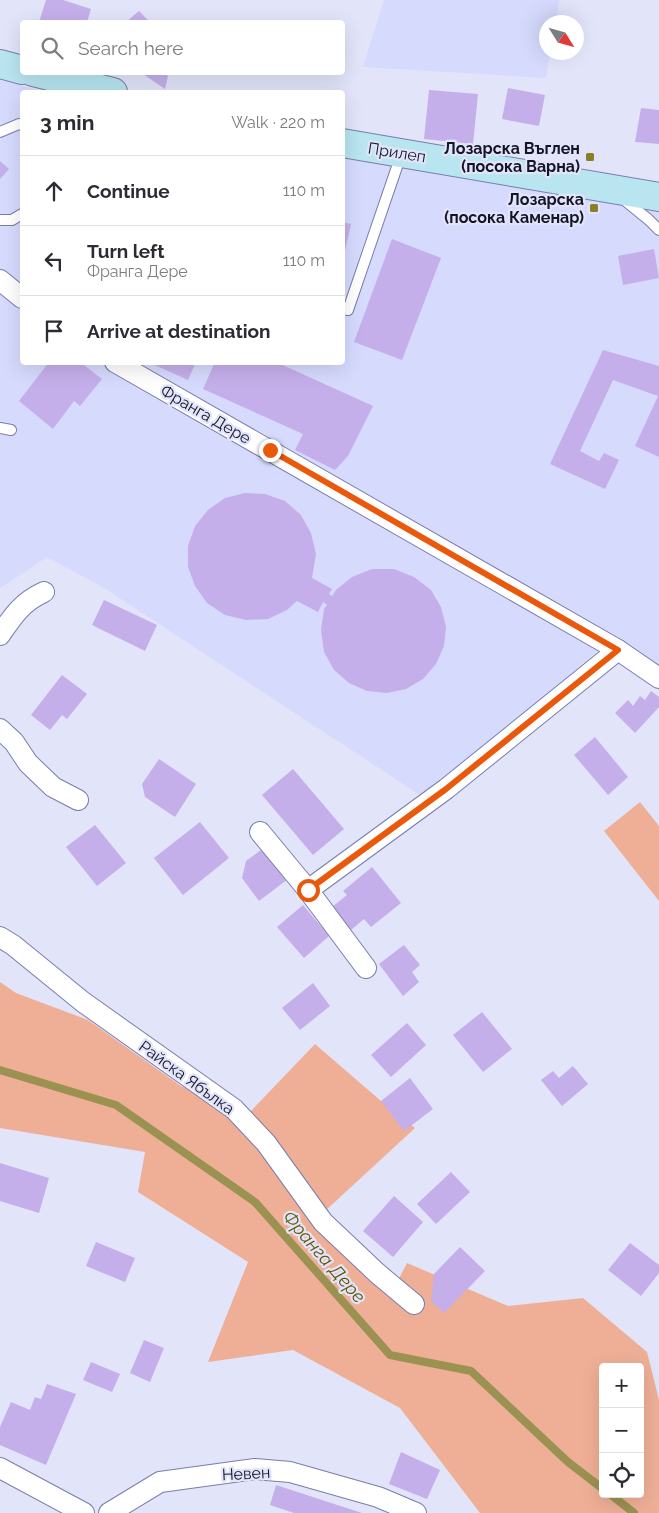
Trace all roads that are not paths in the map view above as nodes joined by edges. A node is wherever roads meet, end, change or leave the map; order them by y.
1 (0, 64) edge
2 (20, 69) edge
3 (44, 75) edge
4 (99, 90) edge
5 (20, 124) edge
6 (0, 132) edge
7 (345, 144) edge
8 (402, 153) junction
9 (610, 189) junction
10 (659, 197) edge
11 (20, 215) edge
12 (0, 220) edge
13 (659, 230) edge
14 (0, 280) edge
15 (20, 296) edge
16 (345, 310) edge
17 (120, 365) edge
18 (0, 428) edge
19 (11, 430) dead end
20 (44, 592) dead end
21 (0, 635) edge
22 (618, 650) junction
23 (659, 678) edge
24 (0, 729) edge
25 (78, 800) dead end
26 (260, 832) dead end
27 (308, 890) junction
28 (0, 937) edge
29 (366, 968) dead end
30 (414, 1304) dead end
31 (0, 1468) edge
32 (84, 1513) edge
33 (109, 1513) edge
34 (416, 1513) edge

1 - 2 street
3 - 4 street
5 - 6 lane
7 - 8 street, Прилеп
8 - 9 street, Прилеп
8 - 16 lane
9 - 10 street, Прилеп
9 - 13 lane
11 - 12 lane
14 - 15 street
17 - 22 street, Франга Дере
18 - 19 lane
20 - 21 street
22 - 23 street, Франга Дере
22 - 27 street
24 - 25 street
26 - 27 street
27 - 29 street
28 - 30 street, Райска Ябълка
31 - 32 street
33 - 34 street, Невен

